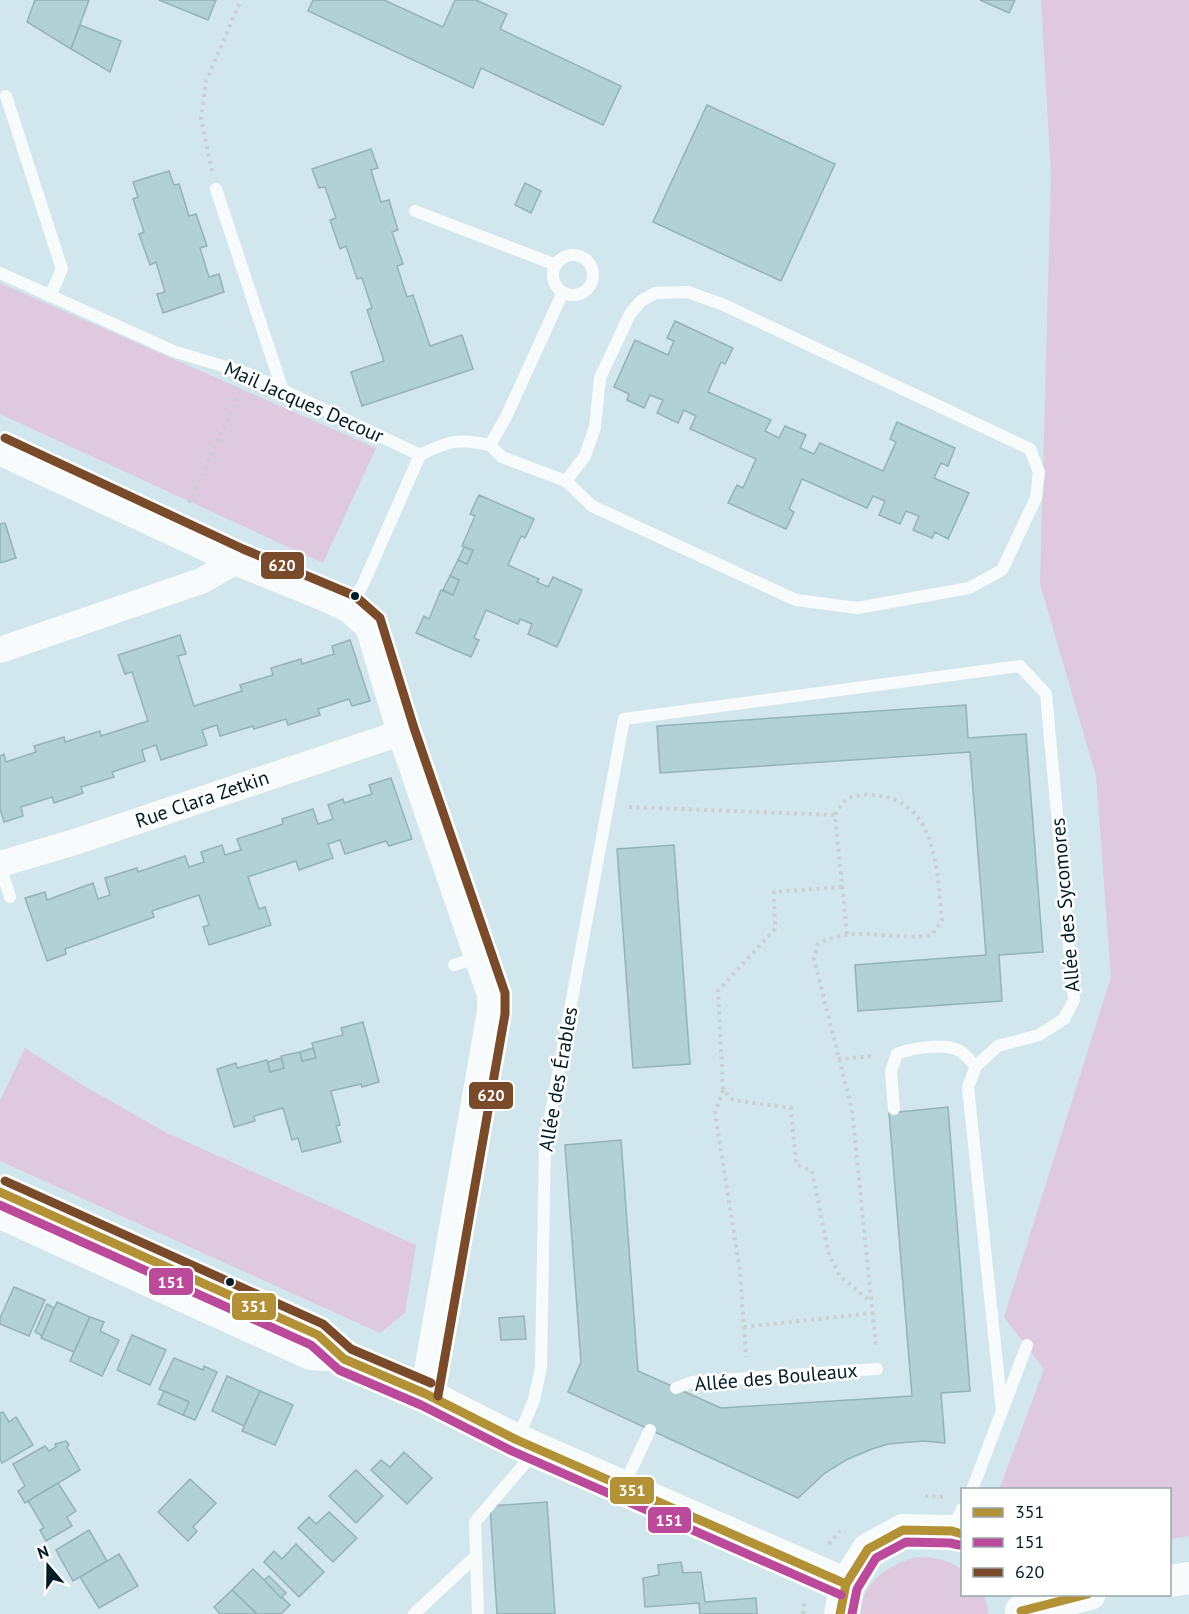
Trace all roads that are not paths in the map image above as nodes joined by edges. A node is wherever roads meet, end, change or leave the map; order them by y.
1 (6, 96) dead end
2 (216, 189) road end
3 (415, 211) dead end
4 (556, 265) junction
5 (0, 273) edge
6 (563, 292) junction
7 (50, 296) junction
8 (283, 391) junction
9 (490, 445) junction
10 (0, 449) edge
11 (420, 455) junction
12 (566, 481) junction
13 (238, 560) junction
14 (350, 608) junction
15 (0, 650) edge
16 (624, 719) joint
17 (403, 732) junction
18 (0, 864) edge
19 (10, 897) dead end
20 (976, 1066) junction
21 (894, 1109) dead end
22 (0, 1192) edge
23 (0, 1216) edge
24 (1027, 1344) dead end
25 (344, 1359) junction
26 (877, 1369) road end
27 (676, 1388) dead end
28 (426, 1394) junction
29 (1002, 1411) junction
30 (650, 1430) dead end
31 (527, 1444) junction
32 (624, 1486) junction
33 (973, 1488) edge
34 (959, 1525) edge
35 (475, 1557) junction
36 (1189, 1578) edge
37 (1171, 1581) edge
38 (846, 1584) junction
39 (1078, 1596) edge
40 (1020, 1606) edge
41 (414, 1614) edge
42 (478, 1614) edge
43 (840, 1614) edge

1 - 7 lane
2 - 8 lane
3 - 4 lane
4 - 6 lane
4 - 6 lane
5 - 7 lane, Mail Jacques Decour
6 - 9 lane
7 - 8 lane, Mail Jacques Decour
8 - 11 lane, Mail Jacques Decour
9 - 11 lane
9 - 12 lane
10 - 13 street
11 - 14 lane
12 - 12 lane
13 - 14 street
13 - 15 street
14 - 17 street
16 - 20 lane, Allée des Sycomores
16 - 31 lane, Allée des Érables
17 - 18 street, Rue Clara Zetkin
17 - 28 street
18 - 19 lane
20 - 21 lane
20 - 29 lane
22 - 25 street
23 - 25 street
24 - 29 lane
25 - 28 street
26 - 27 lane, Allée des Bouleaux
28 - 31 street
29 - 33 lane
30 - 32 lane
31 - 32 street
31 - 35 lane, Allée des Érables
32 - 38 street
34 - 38 street
35 - 41 lane
35 - 42 lane, Allée des Érables
36 - 37 street
38 - 43 street
39 - 40 street

